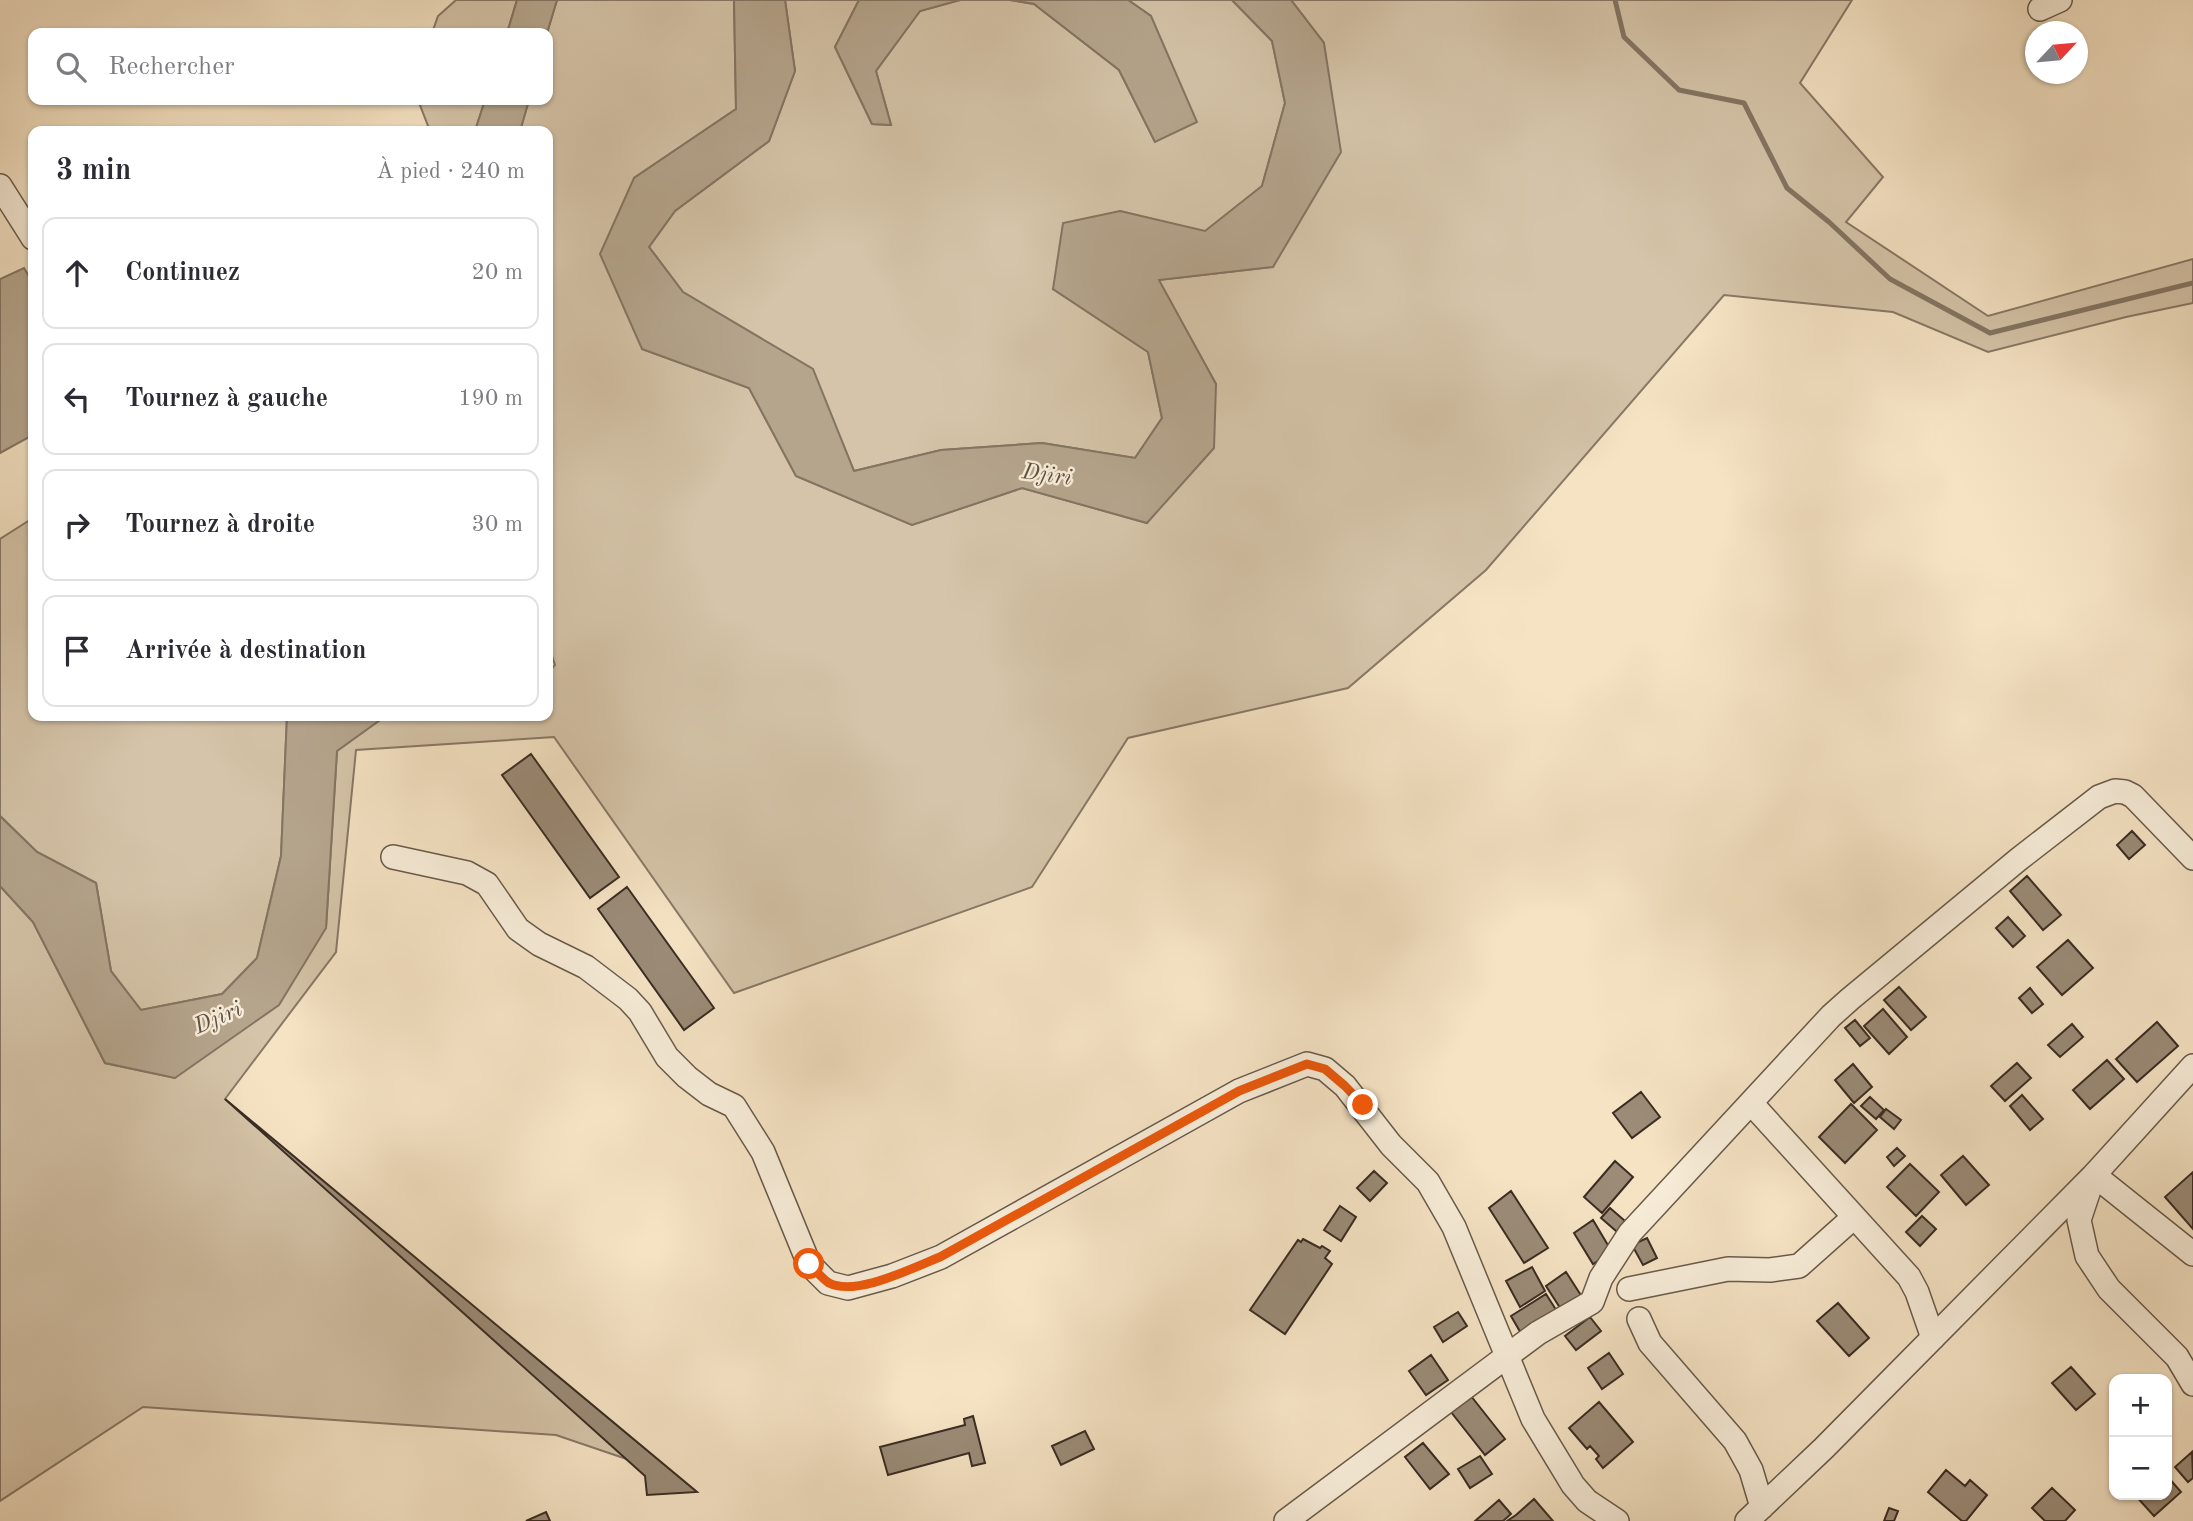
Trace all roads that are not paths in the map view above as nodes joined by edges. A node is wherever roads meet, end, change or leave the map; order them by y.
1 (0, 186) edge
2 (28, 230) edge
3 (393, 857) dead end
4 (2193, 858) edge
5 (2190, 1075) edge
6 (1751, 1103) junction
7 (2094, 1175) junction
8 (1854, 1217) junction
9 (2193, 1254) edge
10 (1629, 1289) dead end
11 (1639, 1319) dead end
12 (1933, 1338) junction
13 (1507, 1356) junction
14 (2193, 1384) edge
15 (1755, 1514) edge
16 (1286, 1521) edge
17 (1616, 1521) edge

1 - 2 street
3 - 13 street
4 - 6 street
5 - 7 street
6 - 8 street
6 - 13 street
7 - 9 street
7 - 12 street
7 - 14 street
8 - 10 street
8 - 12 street
11 - 15 street
12 - 15 street
13 - 16 street
13 - 17 street

